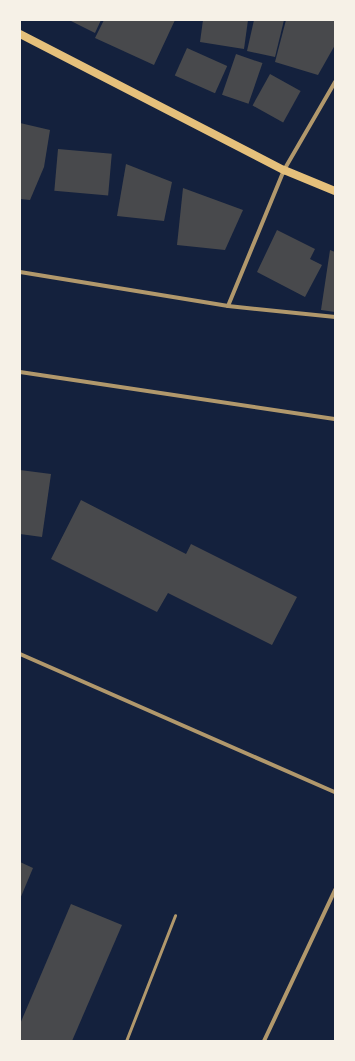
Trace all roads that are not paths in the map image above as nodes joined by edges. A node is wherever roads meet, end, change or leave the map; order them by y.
1 (20, 34) edge
2 (335, 82) edge
3 (284, 170) junction
4 (335, 191) edge
5 (20, 272) edge
6 (228, 306) junction
7 (335, 317) edge
8 (20, 372) edge
9 (335, 419) edge
10 (20, 654) edge
11 (335, 792) edge
12 (335, 890) edge
13 (175, 915) dead end
14 (126, 1041) edge
15 (264, 1041) edge

1 - 3 main road
2 - 3 street
3 - 4 main road
3 - 6 street
5 - 6 street
6 - 7 street
8 - 9 street
10 - 11 street
12 - 15 street
13 - 14 lane

